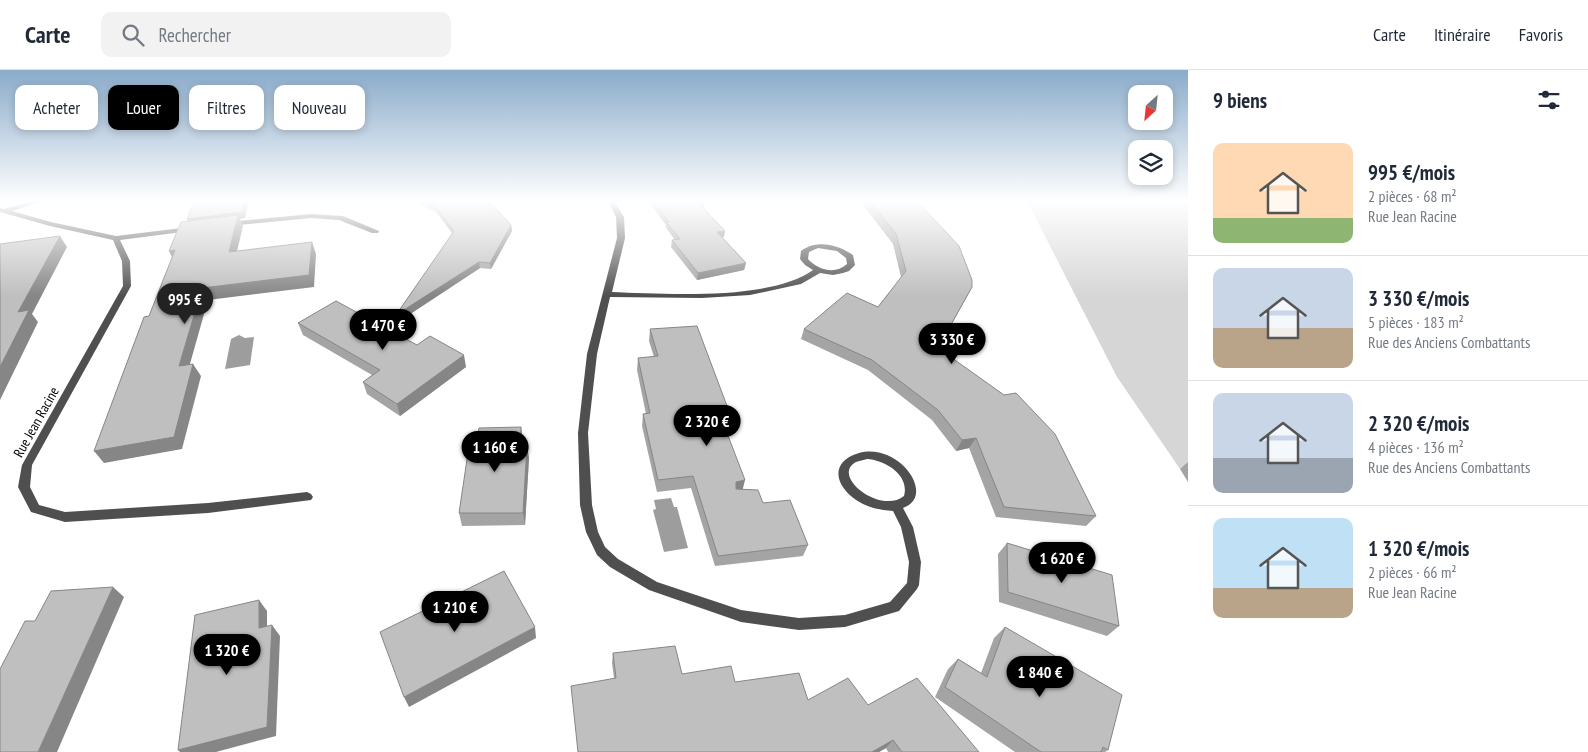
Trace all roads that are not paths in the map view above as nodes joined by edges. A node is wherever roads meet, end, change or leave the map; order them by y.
1 (94, 233) edge
2 (156, 233) edge
3 (621, 233) edge
4 (116, 238) junction
5 (819, 270) junction
6 (607, 294) junction
7 (307, 497) dead end
8 (896, 505) junction

1 - 4 street
2 - 4 street
3 - 6 street
4 - 7 street, Rue Jean Racine
5 - 5 street
5 - 6 street
6 - 8 street
8 - 8 street

